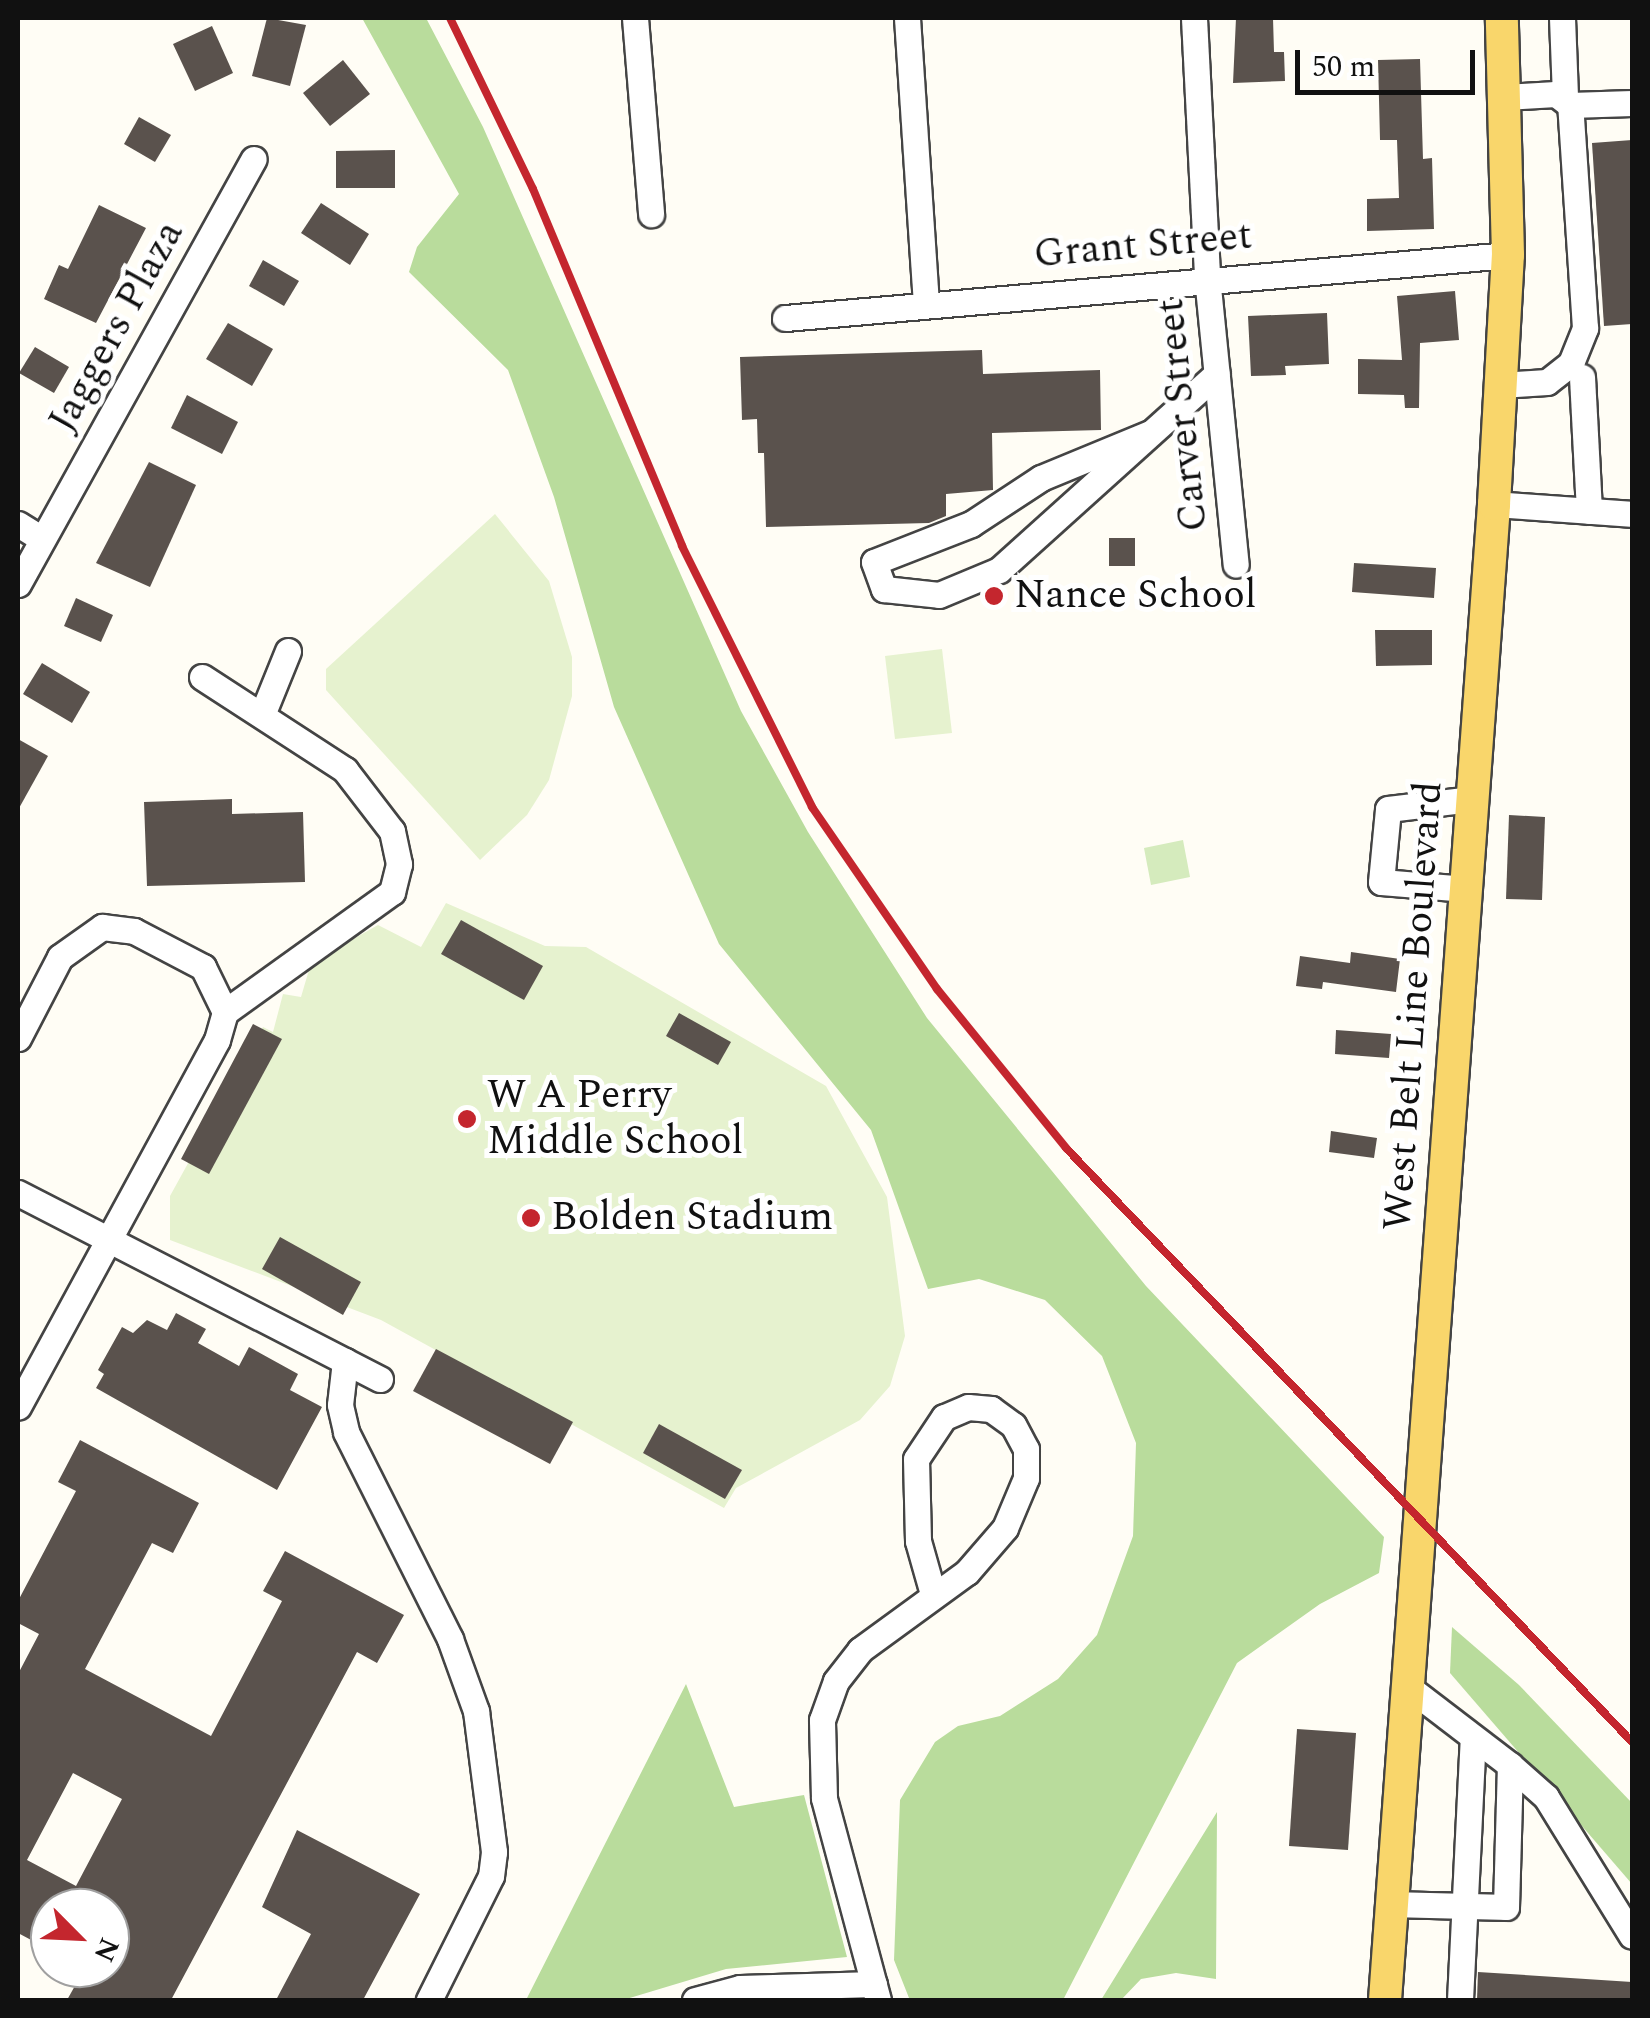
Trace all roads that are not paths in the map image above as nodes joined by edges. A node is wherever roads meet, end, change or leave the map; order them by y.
1 (635, 18) edge
2 (907, 18) edge
3 (1194, 18) edge
4 (1502, 18) edge
5 (1562, 18) edge
6 (1504, 97) junction
7 (1568, 101) junction
8 (1632, 102) edge
9 (254, 160) dead end
10 (651, 214) dead end
11 (1508, 255) junction
12 (1207, 277) junction
13 (926, 304) junction
14 (785, 318) dead end
15 (1217, 374) junction
16 (1582, 376) dead end
17 (1500, 385) junction
18 (1150, 433) junction
19 (1494, 504) junction
20 (1589, 511) junction
21 (1632, 514) edge
22 (18, 524) edge
23 (42, 539) junction
24 (1236, 565) dead end
25 (18, 584) edge
26 (288, 651) dead end
27 (202, 678) dead end
28 (262, 715) junction
29 (1472, 799) junction
30 (1466, 889) junction
31 (225, 1012) junction
32 (18, 1038) edge
33 (18, 1193) edge
34 (108, 1241) junction
35 (345, 1361) junction
36 (380, 1379) dead end
37 (18, 1407) edge
38 (933, 1594) junction
39 (1408, 1687) junction
40 (1474, 1737) junction
41 (1510, 1765) junction
42 (1392, 1904) junction
43 (1464, 1908) junction
44 (1632, 1936) edge
45 (876, 1992) edge
46 (429, 2000) edge
47 (695, 2000) edge
48 (1386, 2000) edge
49 (1460, 2000) edge

1 - 10 street
2 - 13 street
3 - 12 street, Carver Street
4 - 6 main road, West Belt Line Boulevard
5 - 7 street
6 - 7 street
6 - 11 main road, West Belt Line Boulevard
7 - 8 street
7 - 17 street
9 - 23 street, Jaggers Plaza
11 - 12 street, Grant Street
11 - 17 main road, West Belt Line Boulevard
12 - 13 street, Grant Street
12 - 15 street, Carver Street
13 - 14 street, Grant Street
15 - 18 street
15 - 24 street, Carver Street
16 - 20 street
17 - 19 main road, West Belt Line Boulevard
18 - 18 street
19 - 20 street
19 - 29 main road, West Belt Line Boulevard
20 - 21 street
22 - 23 street
23 - 25 street, Jaggers Plaza
26 - 28 street
27 - 28 street
28 - 31 street
29 - 30 main road, West Belt Line Boulevard
29 - 30 street
30 - 39 main road, West Belt Line Boulevard
31 - 32 street
31 - 34 street
33 - 34 street
34 - 35 street
34 - 37 street
35 - 36 street
35 - 46 street
38 - 38 street
38 - 45 street
39 - 40 street
39 - 42 main road, West Belt Line Boulevard
40 - 41 street
40 - 43 street
41 - 43 street
41 - 44 street
42 - 43 street
42 - 48 main road, West Belt Line Boulevard
43 - 49 street
45 - 47 street

